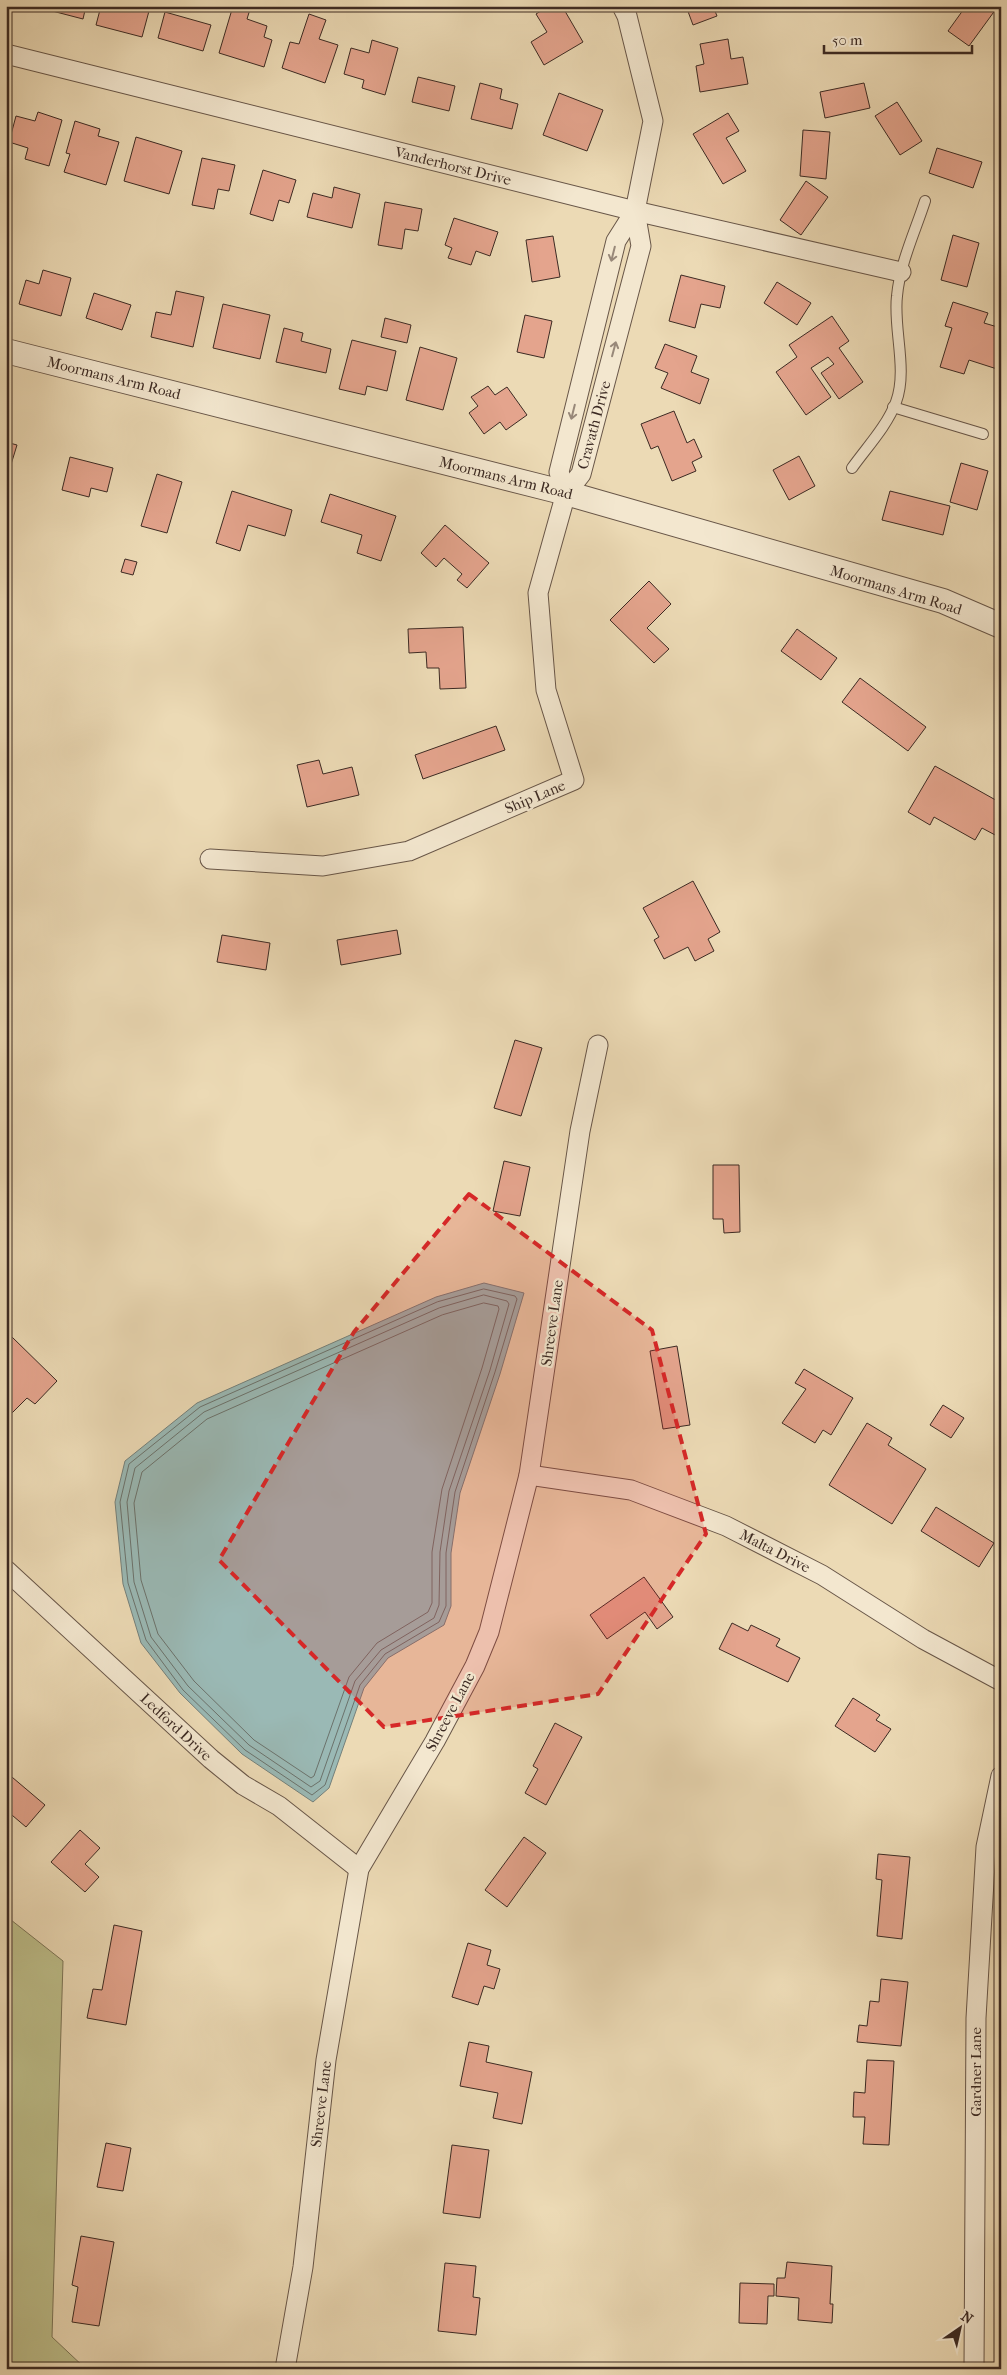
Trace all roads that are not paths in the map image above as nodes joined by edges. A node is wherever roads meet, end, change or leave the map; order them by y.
1 (622, 6) edge
2 (6, 54) edge
3 (925, 201) dead end
4 (635, 211) junction
5 (901, 272) junction
6 (6, 351) edge
7 (893, 407) junction
8 (983, 434) dead end
9 (852, 468) dead end
10 (566, 493) junction
11 (1001, 626) edge
12 (210, 859) dead end
13 (598, 1044) dead end
14 (529, 1475) junction
15 (6, 1570) edge
16 (1001, 1681) edge
17 (1001, 1776) edge
18 (358, 1869) junction
19 (285, 2369) edge
20 (974, 2369) edge

1 - 4 street, Cravath Drive
2 - 4 street, Vanderhorst Drive
3 - 5 lane
4 - 5 street, Vanderhorst Drive
10 -> 4 street, Cravath Drive
4 -> 10 street, Cravath Drive
5 - 7 lane
6 - 10 street, Moormans Arm Road
7 - 8 lane
7 - 9 lane
10 - 11 street, Moormans Arm Road
10 - 12 street, Ship Lane
13 - 14 street, Shreeve Lane
14 - 16 street, Malta Drive
14 - 18 street, Shreeve Lane
15 - 18 street, Ledford Drive
17 - 20 street, Gardner Lane
18 - 19 street, Shreeve Lane

